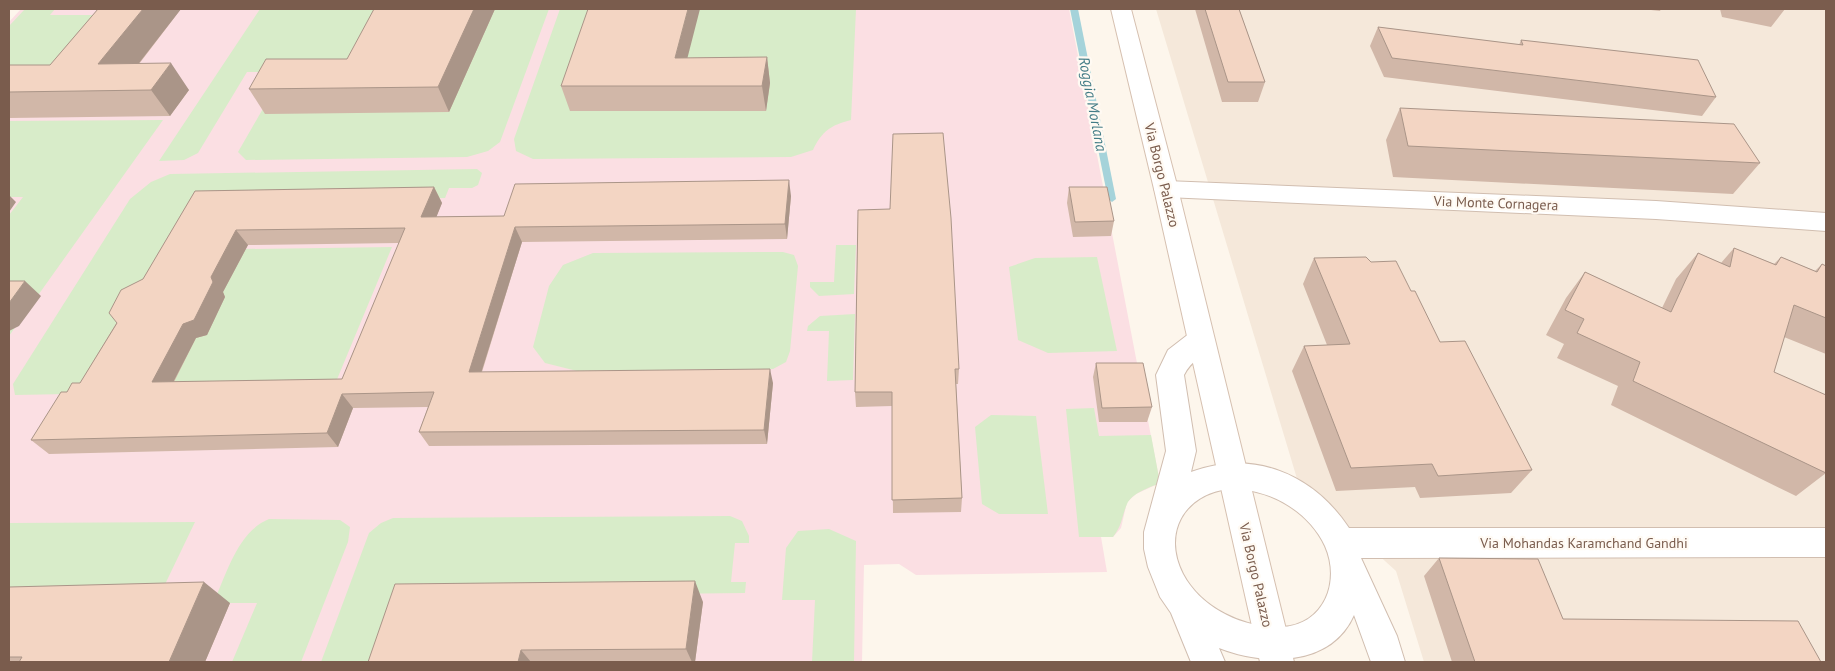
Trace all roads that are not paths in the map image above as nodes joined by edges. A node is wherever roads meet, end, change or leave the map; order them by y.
1 (1121, 9) edge
2 (1166, 189) junction
3 (1826, 222) edge
4 (1200, 341) junction
5 (1232, 475) junction
6 (1164, 517) junction
7 (1826, 543) edge
8 (1344, 554) junction
9 (1184, 603) junction
10 (1275, 654) edge
11 (1208, 662) edge
12 (1388, 662) edge

1 - 2 street, Via Borgo Palazzo
2 - 3 street, Via Monte Cornagera
2 - 4 street, Via Borgo Palazzo
4 - 5 street, Via Borgo Palazzo
4 - 6 street, Via Borgo Palazzo
5 - 6 street, Via Borgo Palazzo
5 - 8 street, Via Borgo Palazzo
5 - 10 street, Via Borgo Palazzo
6 - 9 street, Via Borgo Palazzo
7 - 8 street, Via Mohandas Karamchand Gandhi
8 - 10 street, Via Borgo Palazzo
8 - 12 street, Via Borgo Palazzo
9 - 10 street, Via Borgo Palazzo
9 - 11 street, Via Borgo Palazzo

